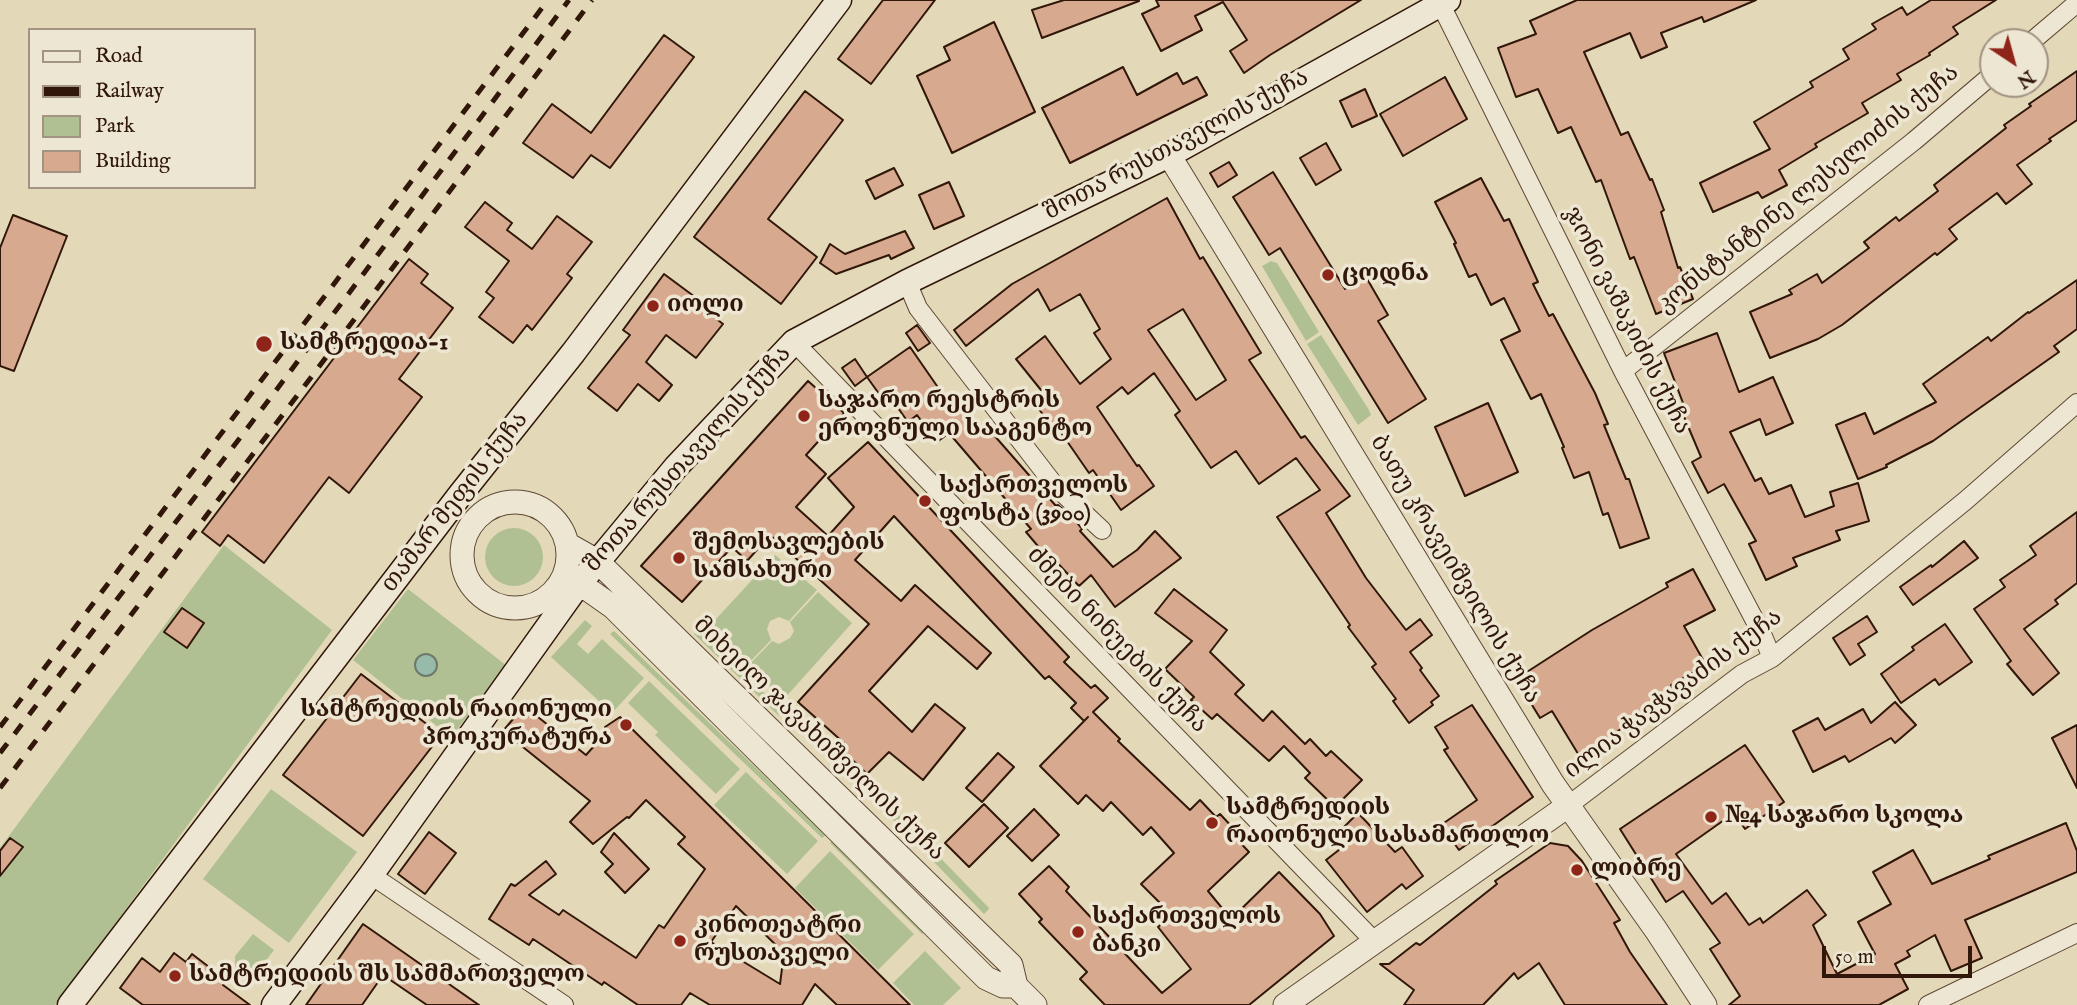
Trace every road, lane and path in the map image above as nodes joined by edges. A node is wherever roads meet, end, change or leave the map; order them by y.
1 (839, 0) edge
2 (1444, 2) edge
3 (2077, 3) edge
4 (2048, 28) edge
5 (1979, 86) edge
6 (1170, 155) junction
7 (907, 282) junction
8 (793, 342) junction
9 (1623, 370) junction
10 (2077, 403) edge
11 (460, 495) junction
12 (497, 505) junction
13 (441, 523) junction
14 (1102, 530) dead end
15 (567, 544) junction
16 (597, 561) junction
17 (461, 562) junction
18 (575, 589) junction
19 (542, 601) junction
20 (1772, 658) junction
21 (1569, 806) junction
22 (371, 875) junction
23 (2077, 933) edge
24 (1375, 942) junction
25 (1016, 986) junction
26 (70, 1005) edge
27 (274, 1005) edge
28 (564, 1005) edge
29 (1035, 1005) edge
30 (1285, 1005) edge
31 (1705, 1005) edge
32 (1928, 1005) edge

1 - 11 main road, თამარ მეფის ქუჩა
2 - 6 main road, შოთა რუსთაველის ქუჩა
2 - 9 street, ჯონი ვაშაკიძის ქუჩა
3 - 4 street
5 - 9 street, კონსტანტინე ლესელიძის ქუჩა
6 - 7 main road, შოთა რუსთაველის ქუჩა
6 - 21 street, ბათუ კრავეიშვილის ქუჩა
7 - 8 main road, შოთა რუსთაველის ქუჩა
7 - 14 street
8 - 16 main road, შოთა რუსთაველის ქუჩა
8 - 24 street, ძმები ნინუების ქუჩა
9 - 20 street, ჯონი ვაშაკიძის ქუჩა
10 - 20 street, ილია ჭავჭავაძის ქუჩა
11 - 12 street
11 - 13 main road, თამარ მეფის ქუჩა
12 - 15 street
12 - 17 street
13 - 17 street
13 - 26 main road, თამარ მეფის ქუჩა
15 - 16 street, მიხეილ ჯავახიშვილის ქუჩა
15 - 19 street
16 - 18 main road, შოთა რუსთაველის ქუჩა
16 - 25 street, მიხეილ ჯავახიშვილის ქუჩა
17 - 19 street
18 - 19 street
18 - 22 main road, შოთა რუსთაველის ქუჩა
18 - 25 street, მიხეილ ჯავახიშვილის ქუჩა
20 - 21 street, ილია ჭავჭავაძის ქუჩა
21 - 24 street, ილია ჭავჭავაძის ქუჩა
21 - 31 street, ბათუ კრავეიშვილის ქუჩა
22 - 27 main road, შოთა რუსთაველის ქუჩა
22 - 28 street
23 - 32 street
24 - 30 street, ილია ჭავჭავაძის ქუჩა
25 - 29 street, მიხეილ ჯავახიშვილის ქუჩა

